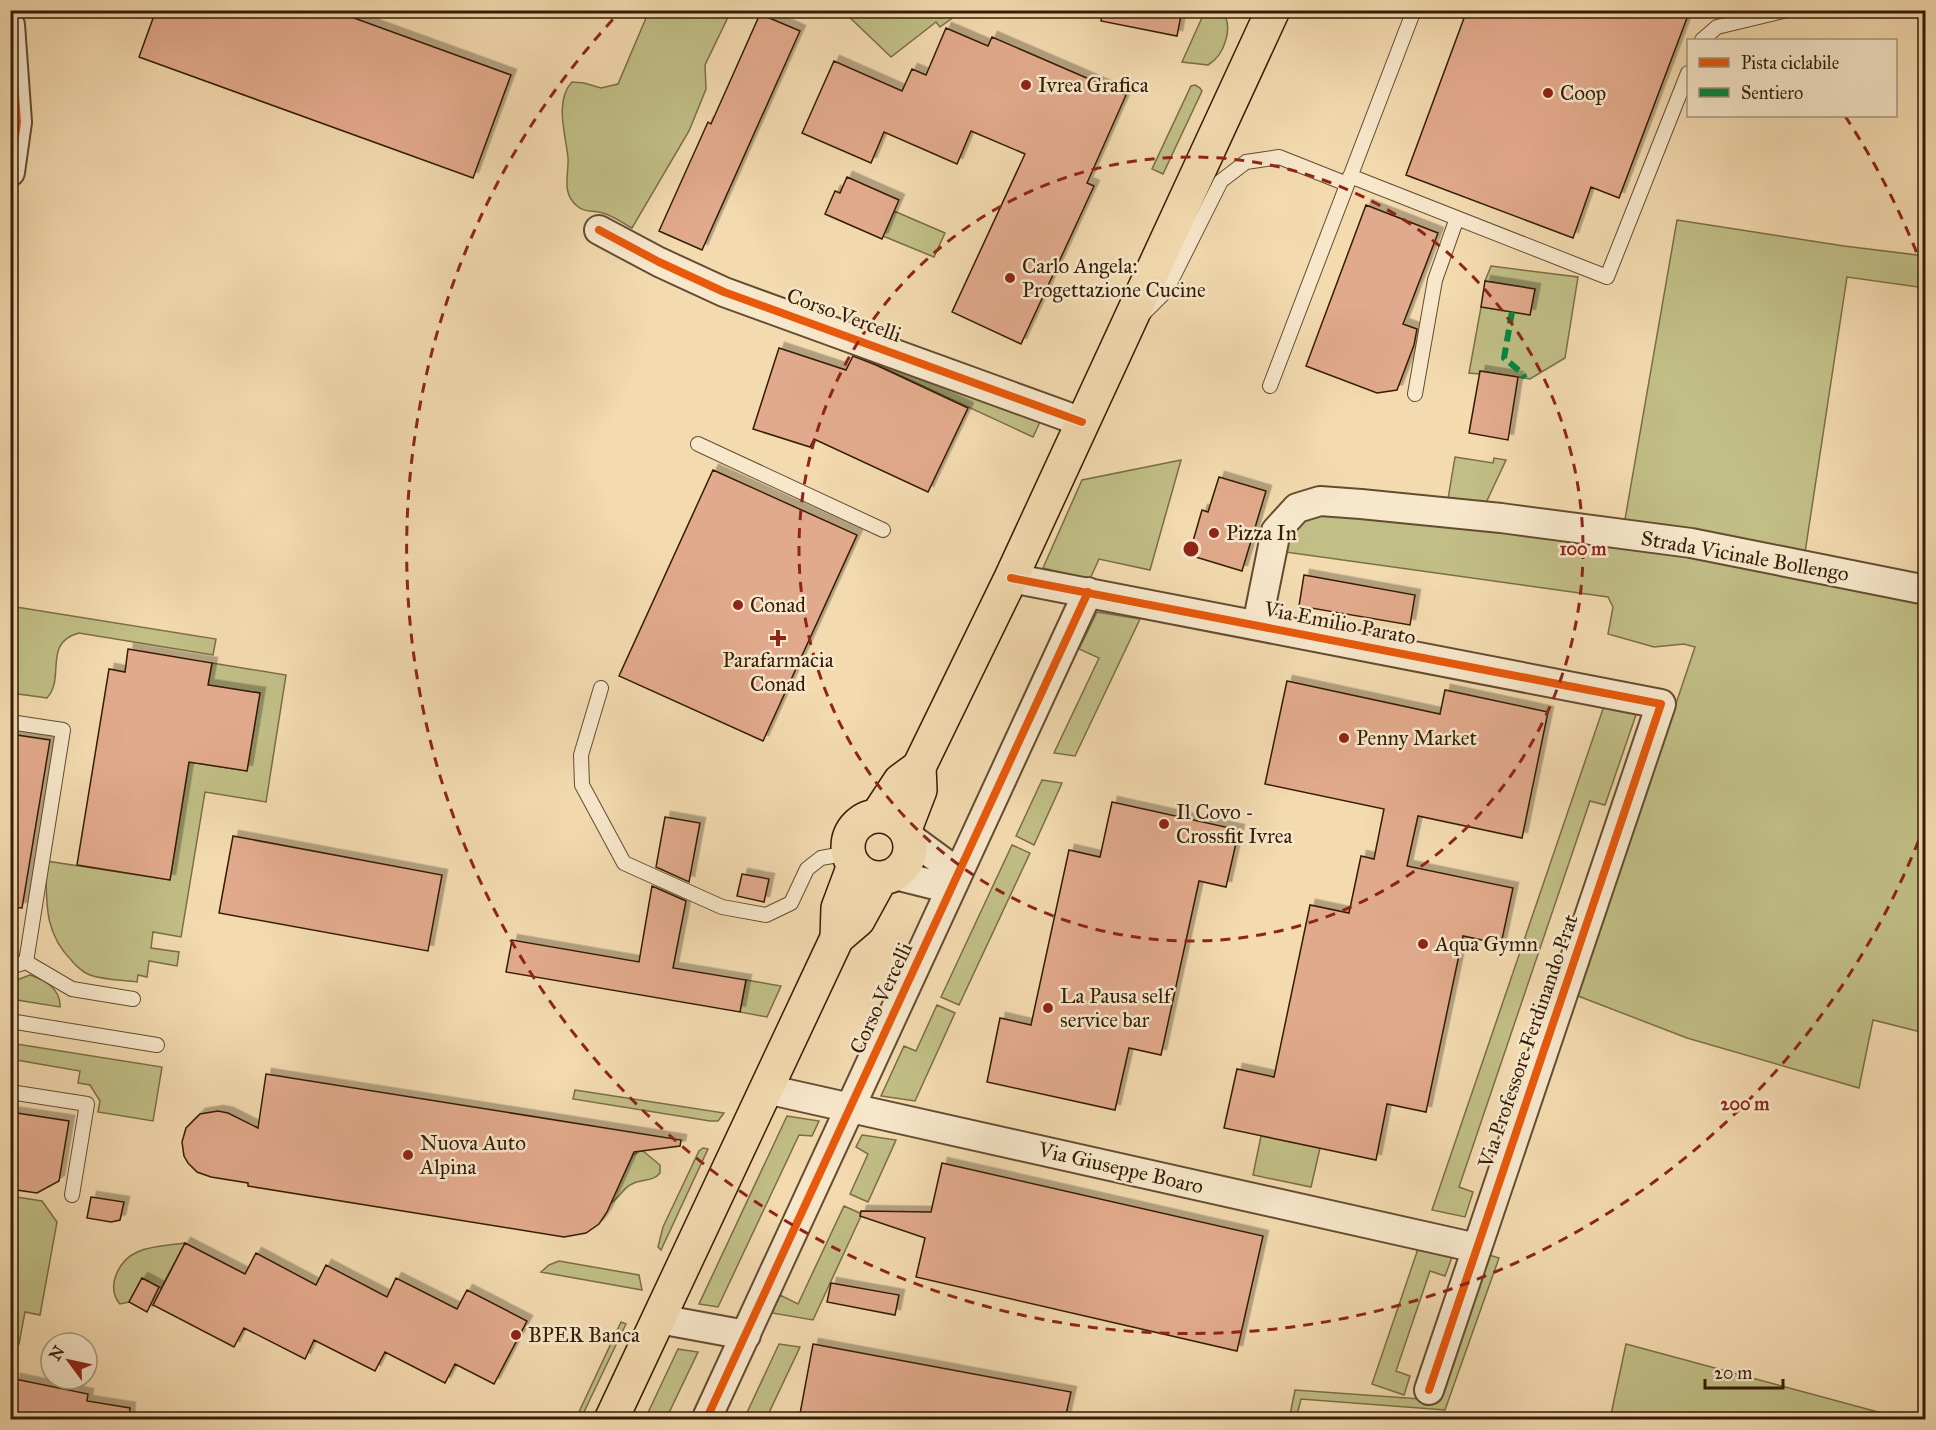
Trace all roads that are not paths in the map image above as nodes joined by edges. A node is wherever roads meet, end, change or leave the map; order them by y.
1 (1274, 10) edge
2 (1414, 10) edge
3 (1787, 10) edge
4 (10, 25) edge
5 (1703, 39) edge
6 (1687, 78) edge
7 (10, 172) edge
8 (1348, 180) junction
9 (1458, 218) junction
10 (599, 230) dead end
11 (1122, 335) junction
12 (1270, 386) dead end
13 (1414, 394) dead end
14 (1082, 422) junction
15 (698, 444) dead end
16 (883, 530) dead end
17 (1011, 578) junction
18 (1926, 590) edge
19 (1088, 592) junction
20 (1257, 625) junction
21 (601, 688) dead end
22 (1661, 704) joint
23 (10, 722) edge
24 (897, 827) junction
25 (870, 868) junction
26 (954, 881) junction
27 (26, 962) junction
28 (10, 967) edge
29 (133, 999) dead end
30 (10, 1021) edge
31 (157, 1045) dead end
32 (766, 1089) junction
33 (10, 1092) edge
34 (850, 1108) junction
35 (72, 1195) dead end
36 (1477, 1248) junction
37 (658, 1319) junction
38 (746, 1335) junction
39 (1429, 1390) dead end
40 (611, 1419) edge
41 (706, 1419) edge

1 - 11 main road
2 - 8 lane
3 - 5 lane
4 - 7 street
6 - 9 lane
8 - 9 lane
8 - 11 lane
8 - 12 lane
9 - 13 lane
10 - 14 street, Corso Vercelli
11 - 14 main road
14 - 17 main road
15 - 16 lane
17 - 19 street, Via Emilio Parato
17 - 24 main road
18 - 20 street, Strada Vicinale Bollengo
19 - 20 street, Via Emilio Parato
19 - 26 street, Corso Vercelli
20 - 22 street, Via Emilio Parato
21 - 25 lane
22 - 36 street, Via Professore Ferdinando Prat
23 - 27 lane
24 - 25 main road
24 - 25 main road
24 - 26 street
25 - 26 street
25 - 32 main road
26 - 34 street, Corso Vercelli
27 - 28 lane
27 - 29 lane
30 - 31 lane
32 - 34 street, Via Giuseppe Boaro
32 - 37 main road
33 - 35 lane
34 - 36 street, Via Giuseppe Boaro
34 - 38 street, Corso Vercelli
36 - 39 street, Via Professore Ferdinando Prat
37 - 38 street
37 - 40 main road
38 - 41 street, Corso Vercelli

